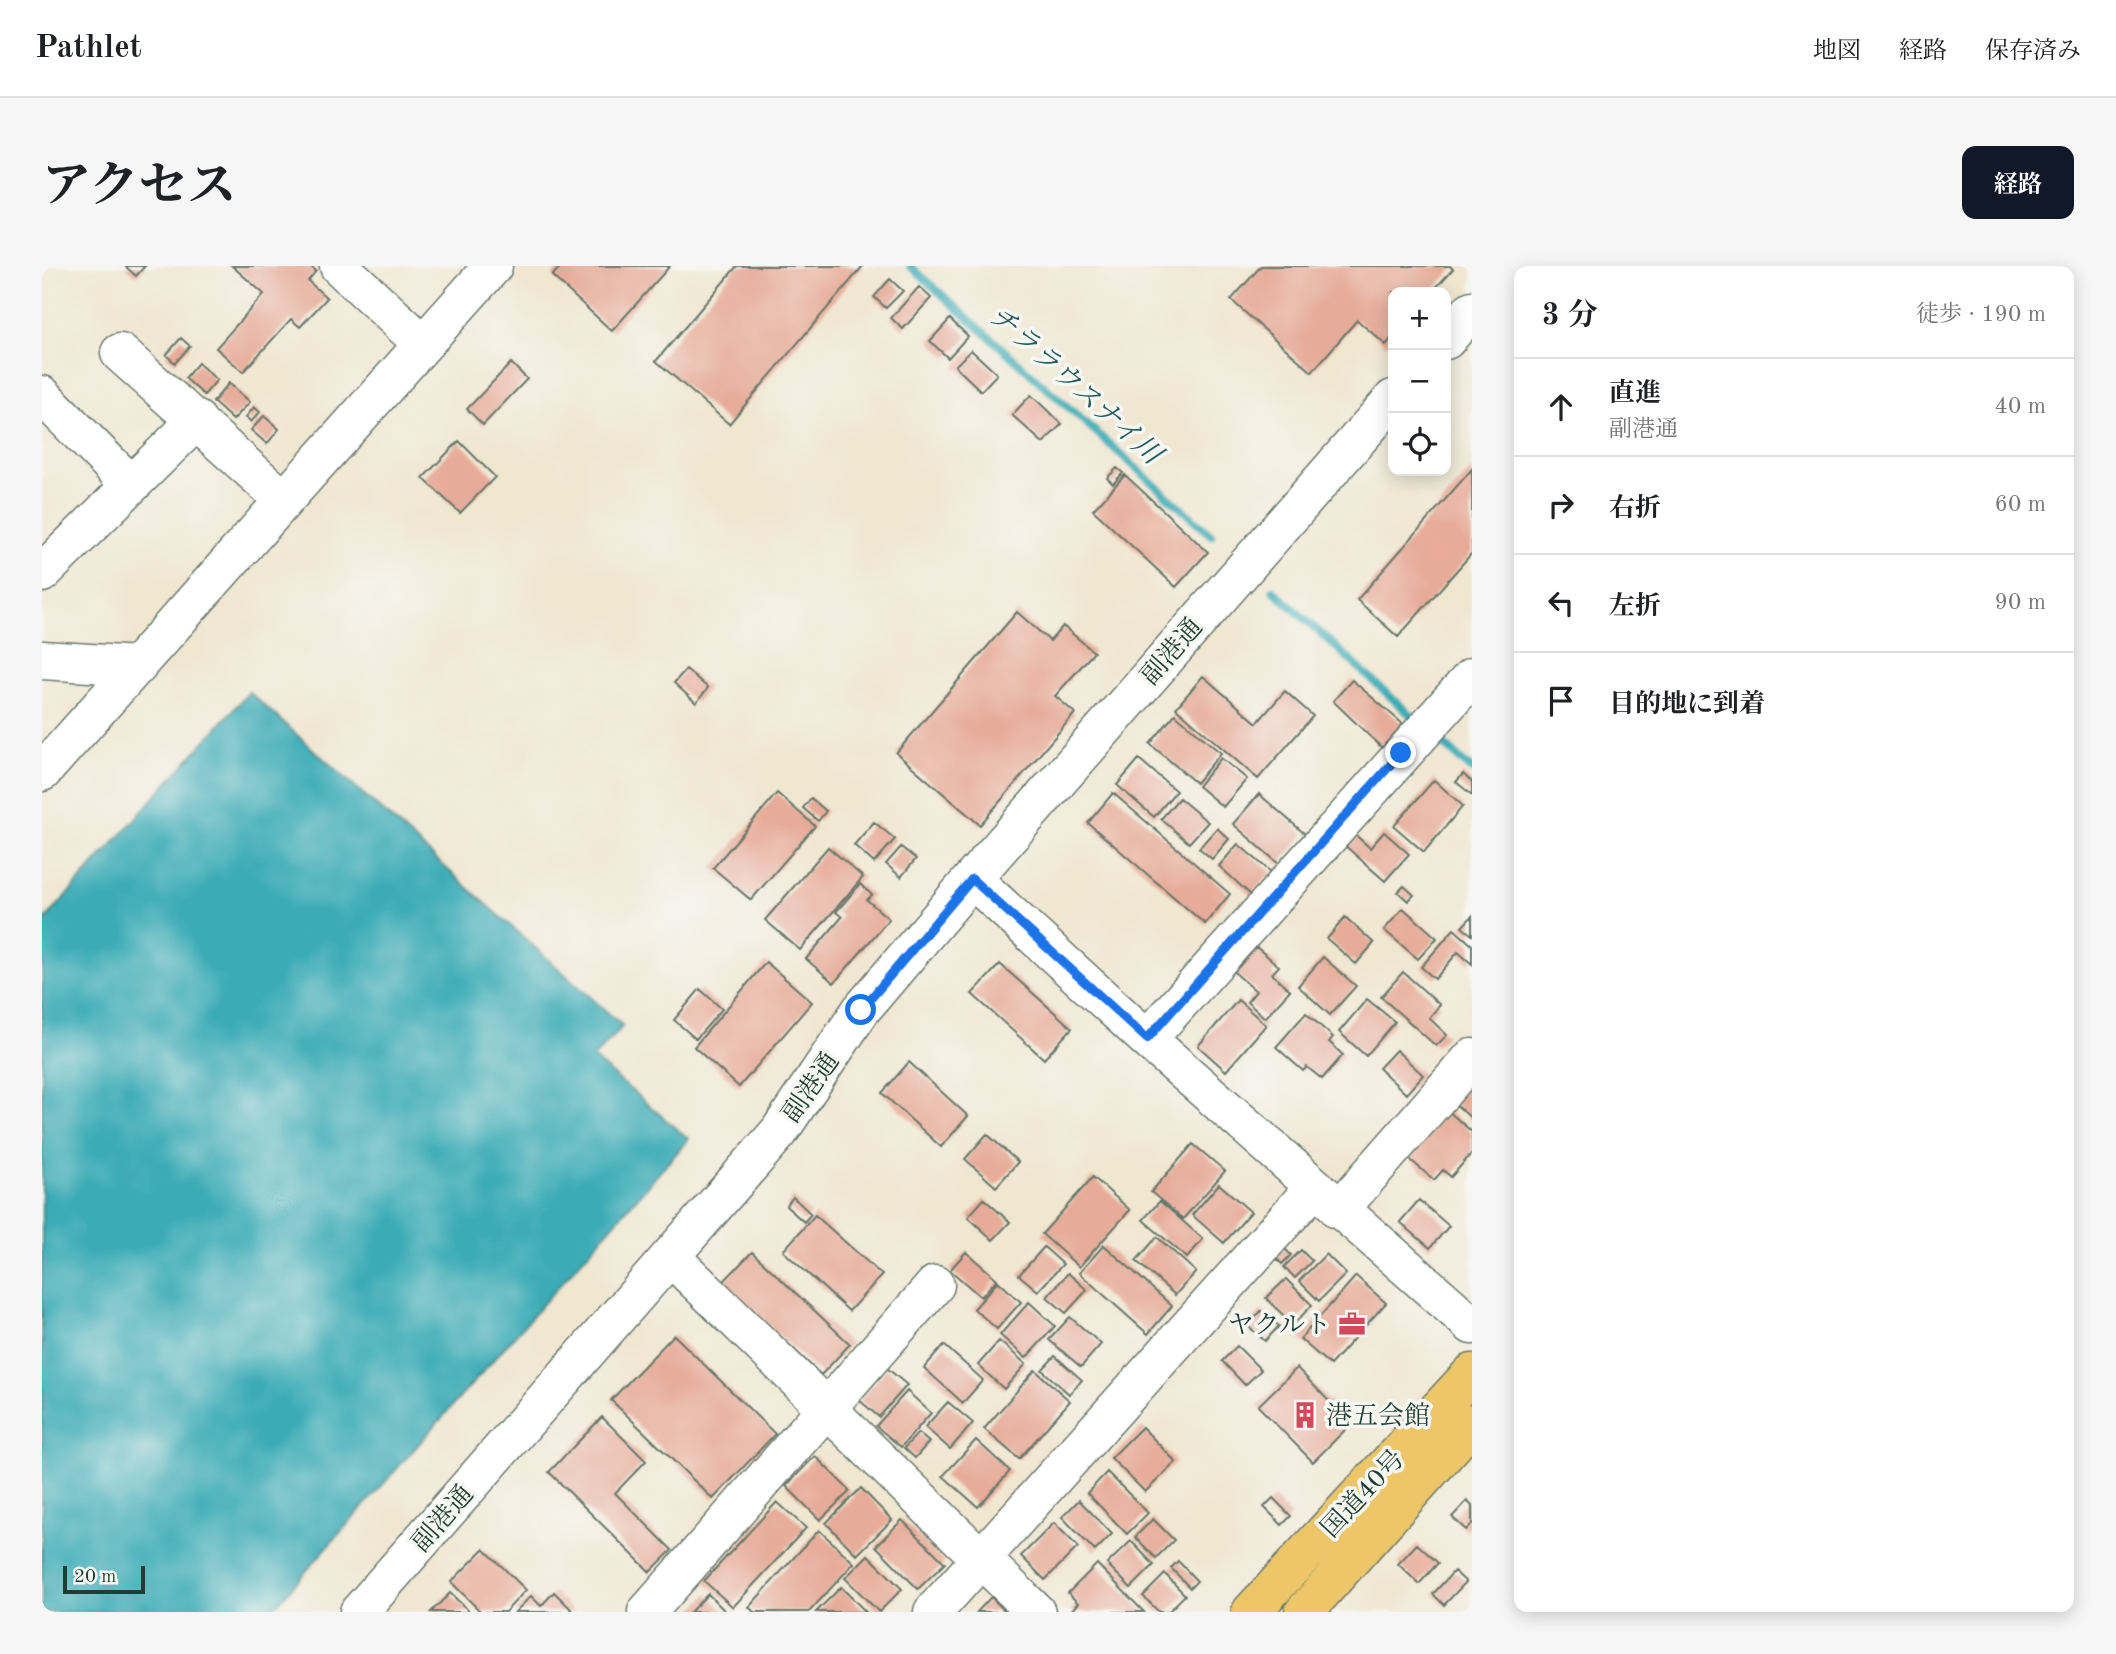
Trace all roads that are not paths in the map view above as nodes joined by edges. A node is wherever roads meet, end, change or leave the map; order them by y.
1 (339, 266) edge
2 (492, 266) edge
3 (1472, 310) edge
4 (1451, 334) edge
5 (424, 344) junction
6 (120, 353) dead end
7 (42, 396) edge
8 (1388, 405) edge
9 (197, 421) junction
10 (131, 485) junction
11 (284, 499) junction
12 (42, 572) edge
13 (42, 660) edge
14 (138, 666) junction
15 (1472, 677) edge
16 (42, 772) edge
17 (972, 879) junction
18 (1147, 1039) junction
19 (1472, 1058) edge
20 (1326, 1199) junction
21 (671, 1257) junction
22 (935, 1285) dead end
23 (1472, 1325) edge
24 (1472, 1373) edge
25 (825, 1409) junction
26 (1472, 1424) edge
27 (982, 1560) junction
28 (359, 1612) edge
29 (647, 1612) edge
30 (933, 1612) edge
31 (1036, 1612) edge
32 (1251, 1612) edge
33 (1304, 1612) edge

1 - 5 street
2 - 5 street
3 - 4 street
5 - 11 street
6 - 9 street
7 - 10 street
8 - 17 street, 副港通
9 - 10 street
9 - 11 street
10 - 12 street
11 - 14 street
13 - 14 street
14 - 16 street
15 - 18 street
17 - 18 street
17 - 21 street, 副港通
18 - 20 street
19 - 20 street
20 - 23 street
20 - 27 street
21 - 25 street
21 - 28 street, 副港通
22 - 25 street
24 - 32 highway, 国道40号
25 - 27 street
25 - 29 street
26 - 33 highway, 国道40号
27 - 30 street
27 - 31 street

